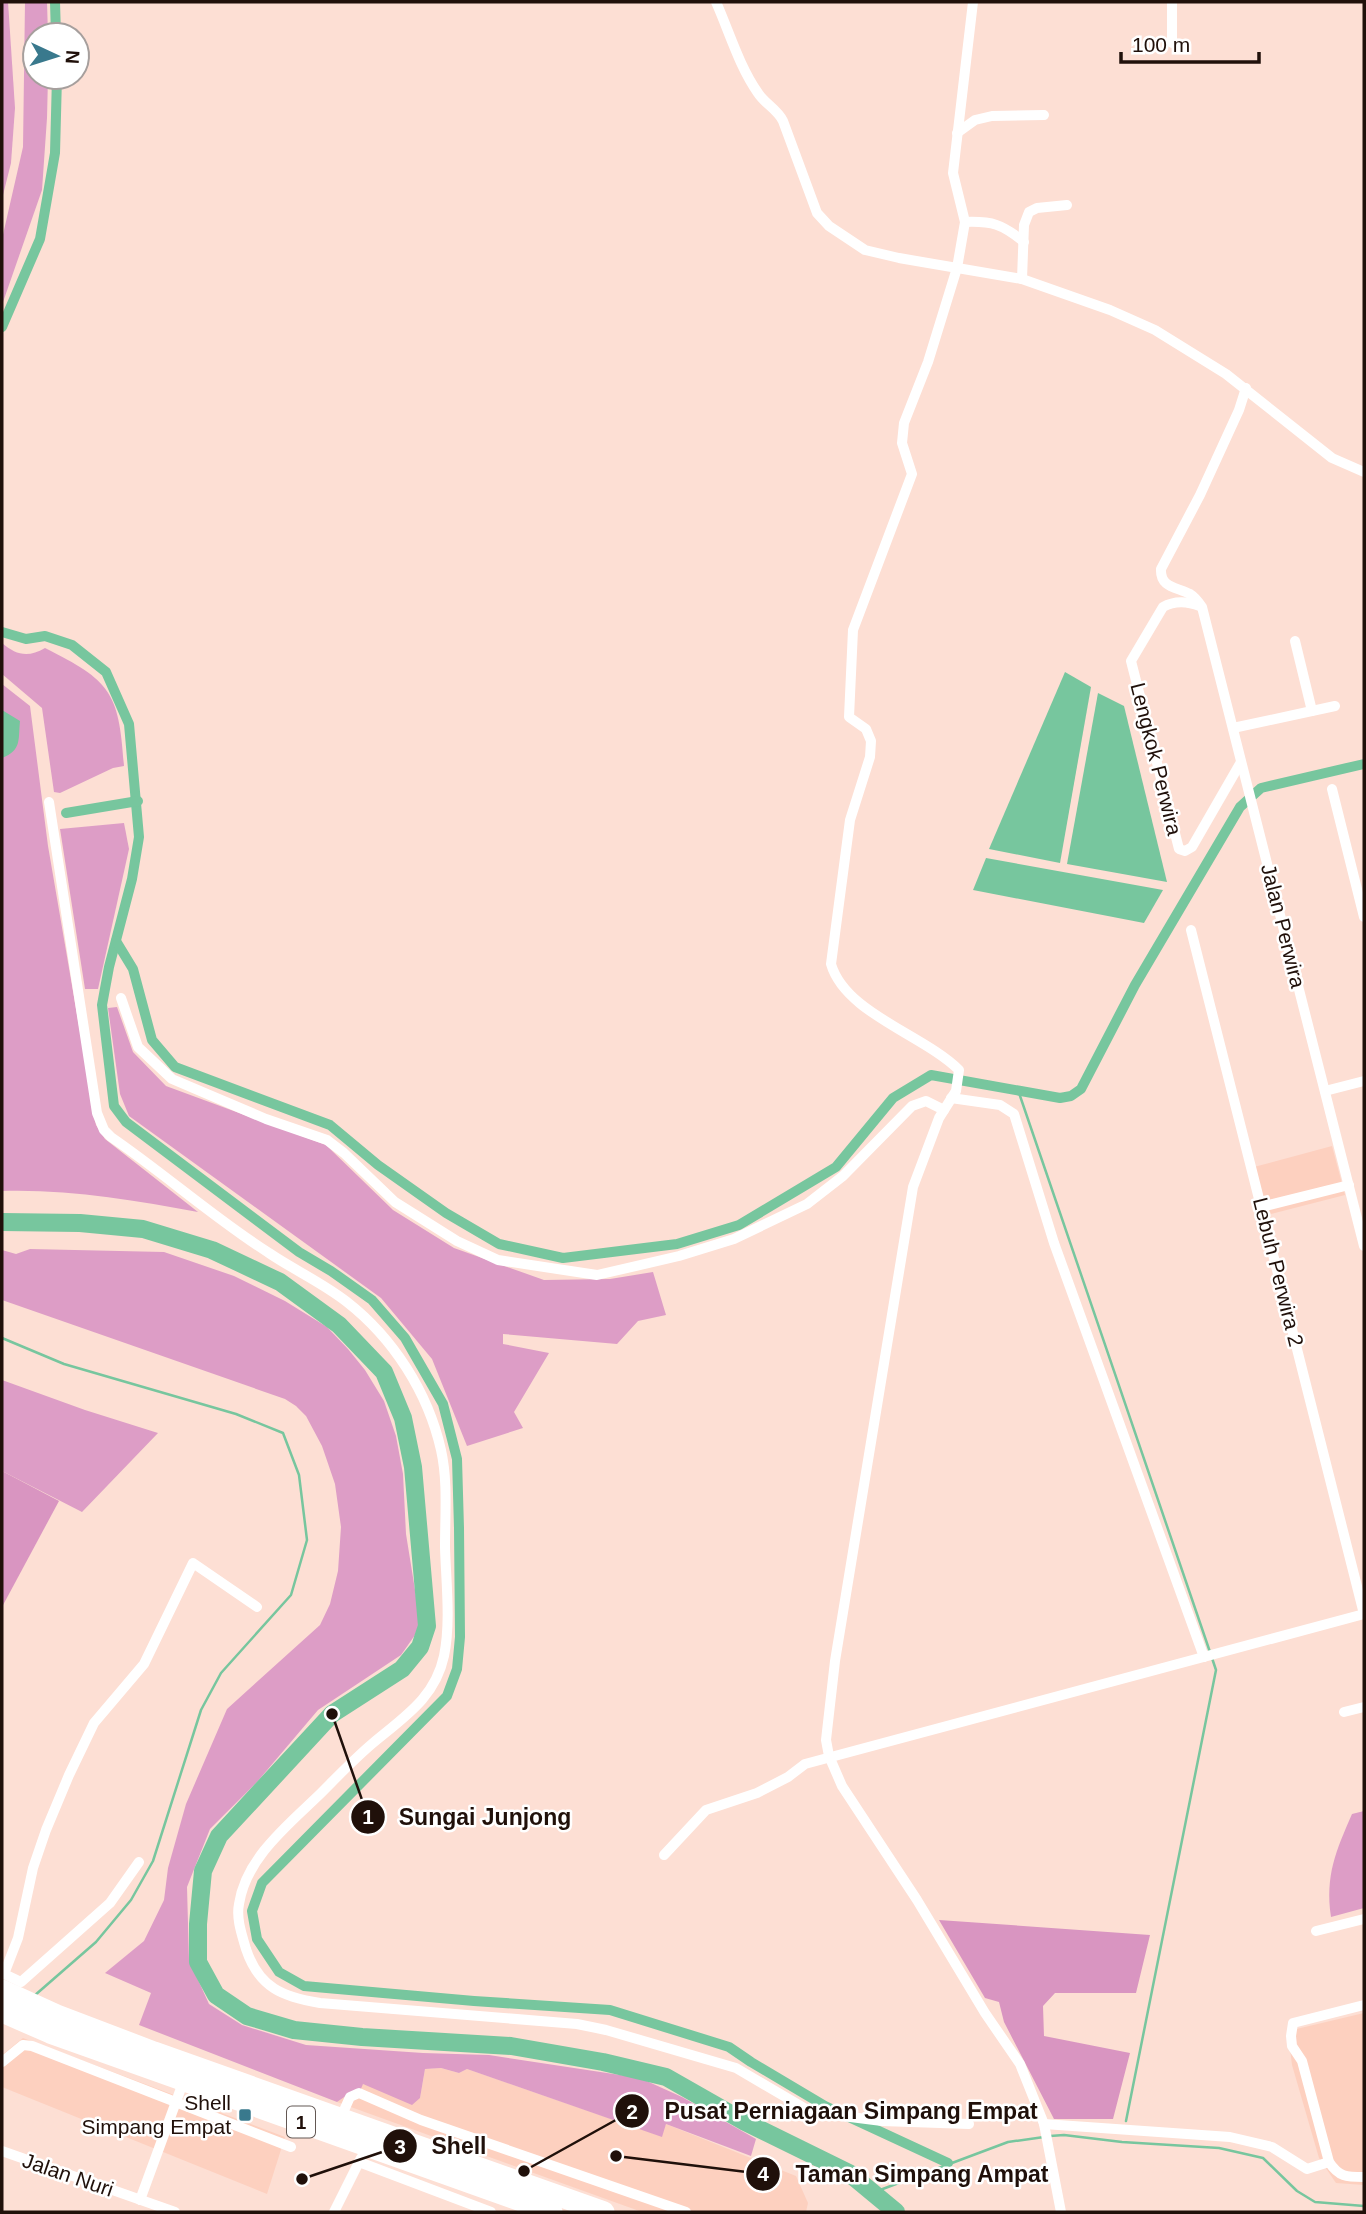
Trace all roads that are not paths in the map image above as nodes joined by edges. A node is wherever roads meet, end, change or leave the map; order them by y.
1 (716, 2) edge
2 (973, 2) edge
3 (1172, 2) edge
4 (1172, 43) dead end
5 (1044, 115) dead end
6 (957, 133) junction
7 (1067, 205) dead end
8 (965, 222) junction
9 (1024, 242) junction
10 (957, 268) junction
11 (1022, 279) junction
12 (1246, 388) junction
13 (1364, 472) edge
14 (1202, 607) junction
15 (1295, 641) dead end
16 (1335, 706) dead end
17 (1312, 711) junction
18 (1233, 728) junction
19 (1241, 762) junction
20 (1332, 789) dead end
21 (49, 802) dead end
22 (1364, 914) edge
23 (1191, 930) dead end
24 (121, 998) dead end
25 (1364, 1081) edge
26 (1325, 1091) junction
27 (954, 1094) junction
28 (944, 1110) junction
29 (1349, 1185) junction
30 (1261, 1207) junction
31 (1364, 1246) edge
32 (257, 1607) dead end
33 (1364, 1614) edge
34 (1205, 1656) junction
35 (1364, 1707) edge
36 (1344, 1713) dead end
37 (830, 1756) junction
38 (664, 1855) dead end
39 (139, 1862) dead end
40 (1364, 1919) edge
41 (1316, 1931) dead end
42 (2, 1979) edge
43 (1364, 2005) edge
44 (2, 2012) edge
45 (54, 2024) junction
46 (2, 2062) edge
47 (184, 2080) junction
48 (176, 2103) junction
49 (341, 2117) junction
50 (969, 2124) dead end
51 (1046, 2134) junction
52 (292, 2147) dead end
53 (2, 2151) edge
54 (363, 2154) junction
55 (1329, 2162) junction
56 (1364, 2177) edge
57 (140, 2200) junction
58 (175, 2212) edge
59 (334, 2212) edge
60 (491, 2212) edge
61 (552, 2212) edge
62 (604, 2212) edge
63 (686, 2212) edge
64 (1061, 2212) edge

1 - 10 street
2 - 6 street
3 - 4 street
5 - 6 street
6 - 8 street
7 - 9 street
8 - 9 street
8 - 10 street
9 - 11 street
10 - 11 street
10 - 27 street
11 - 12 street
12 - 13 street
12 - 14 street
14 - 18 street, Jalan Perwira
14 - 19 street, Lengkok Perwira
15 - 17 street
16 - 17 street
17 - 18 street
18 - 19 street, Jalan Perwira
19 - 26 street, Jalan Perwira
20 - 22 street
21 - 50 street
23 - 30 street, Lebuh Perwira 2
24 - 28 street
25 - 26 street
26 - 29 street, Jalan Perwira
27 - 28 street
27 - 34 street
28 - 37 street
29 - 30 street
29 - 31 street, Jalan Perwira
30 - 33 street, Lebuh Perwira 2
32 - 42 street
33 - 34 street
34 - 37 street
35 - 36 street
37 - 38 street
37 - 51 street
39 - 42 street
40 - 41 street
42 - 45 highway, 1
43 - 55 street
44 - 45 highway, 1
45 - 47 highway, 1
45 - 49 highway, 1
46 - 48 street
47 - 48 street
47 - 54 highway, 1
48 - 52 street
48 - 57 street
49 - 62 highway, 1
49 - 63 street
51 - 55 street
51 - 64 street
53 - 57 street, Jalan Nuri
54 - 59 street
54 - 60 street
54 - 61 highway, 1
55 - 56 street
57 - 58 street, Jalan Nuri

